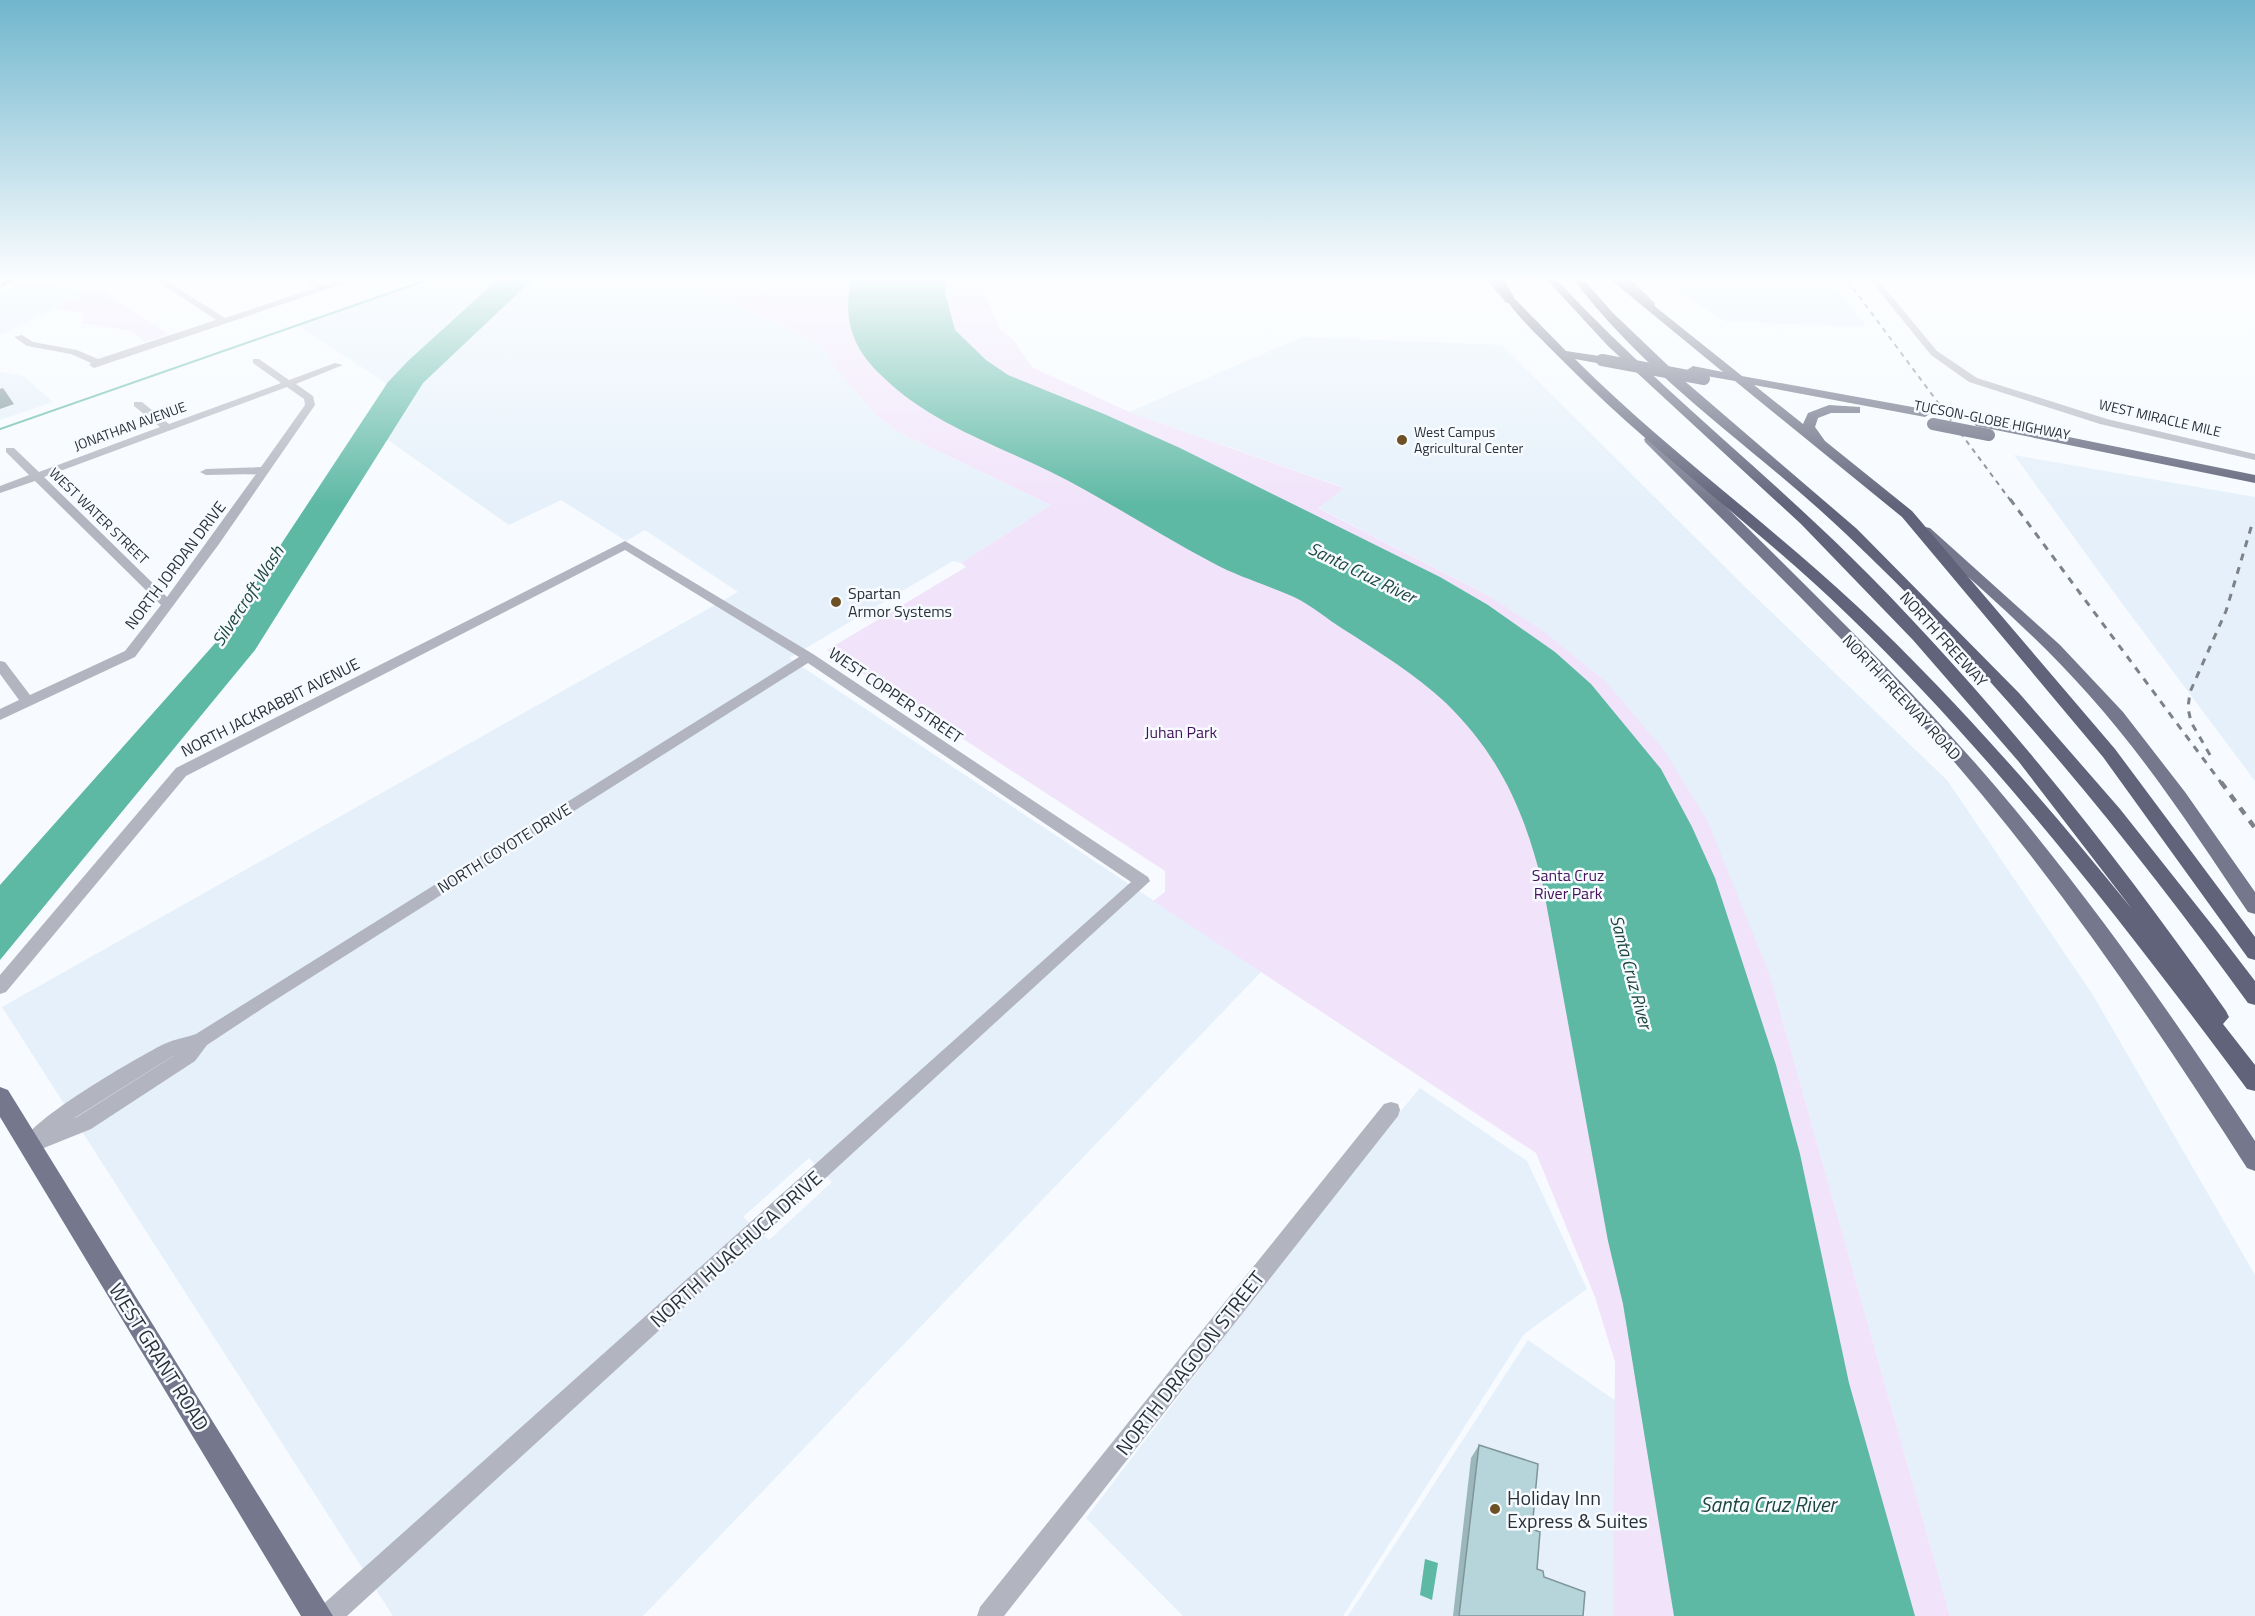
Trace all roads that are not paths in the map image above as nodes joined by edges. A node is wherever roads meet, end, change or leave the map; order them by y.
1 (80, 355) edge
2 (122, 355) edge
3 (1565, 355) edge
4 (1587, 355) edge
5 (1623, 355) edge
6 (1651, 355) edge
7 (1709, 355) edge
8 (1936, 355) edge
9 (1597, 356) junction
10 (256, 361) dead end
11 (338, 365) dead end
12 (1736, 378) junction
13 (289, 382) junction
14 (1748, 388) junction
15 (138, 404) dead end
16 (1617, 406) junction
17 (1899, 417) junction
18 (1929, 419) junction
19 (167, 428) junction
20 (10, 450) dead end
21 (2255, 457) edge
22 (1845, 465) junction
23 (266, 470) junction
24 (206, 472) dead end
25 (36, 477) junction
26 (2255, 482) edge
27 (0, 490) edge
28 (1907, 514) junction
29 (625, 546) joint
30 (167, 604) junction
31 (808, 657) junction
32 (0, 665) edge
33 (28, 702) junction
34 (0, 715) edge
35 (1142, 881) joint
36 (2255, 907) edge
37 (2255, 952) edge
38 (0, 987) edge
39 (2255, 997) edge
40 (2255, 1069) edge
41 (2255, 1083) edge
42 (0, 1097) edge
43 (1391, 1110) dead end
44 (29, 1146) junction
45 (2255, 1161) edge
46 (318, 1616) edge
47 (329, 1616) edge
48 (989, 1616) edge

1 - 2 street
3 - 16 highway, NORTH FREEWAY ROAD
4 - 9 highway, TUCSON-GLOBE HIGHWAY
5 - 40 highway, NORTH FREEWAY
6 - 39 highway, NORTH FREEWAY
7 - 12 highway
8 - 21 street, WEST MIRACLE MILE
9 - 12 highway, TUCSON-GLOBE HIGHWAY
9 - 14 highway, TUCSON-GLOBE HIGHWAY, bridge
10 - 13 street
11 - 13 street, JONATHAN AVENUE
12 - 14 highway
12 - 18 highway, TUCSON-GLOBE HIGHWAY
13 - 19 street, JONATHAN AVENUE
13 - 23 street, NORTH JORDAN DRIVE
14 - 17 highway, TUCSON-GLOBE HIGHWAY
14 - 22 highway
15 - 19 street
16 - 41 highway
16 - 45 main road, NORTH FREEWAY ROAD
17 - 18 highway, TUCSON-GLOBE HIGHWAY
17 - 22 highway
18 - 26 highway, TUCSON-GLOBE HIGHWAY, bridge
18 - 26 highway, TUCSON-GLOBE HIGHWAY
19 - 25 street, JONATHAN AVENUE
20 - 25 street, WEST WATER STREET
22 - 28 highway
23 - 24 street
23 - 30 street, NORTH JORDAN DRIVE
25 - 27 street, JONATHAN AVENUE
25 - 30 street, WEST WATER STREET
28 - 36 main road
28 - 37 highway
29 - 31 street, WEST COPPER STREET
29 - 38 street, NORTH JACKRABBIT AVENUE
30 - 33 street, NORTH JORDAN DRIVE
31 - 35 street, WEST COPPER STREET
31 - 44 street, NORTH COYOTE DRIVE
32 - 33 street
33 - 34 street, NORTH JORDAN DRIVE
35 - 47 street, NORTH HUACHUCA DRIVE
42 - 44 main road, WEST GRANT ROAD
43 - 48 street, NORTH DRAGOON STREET
44 - 46 main road, WEST GRANT ROAD

